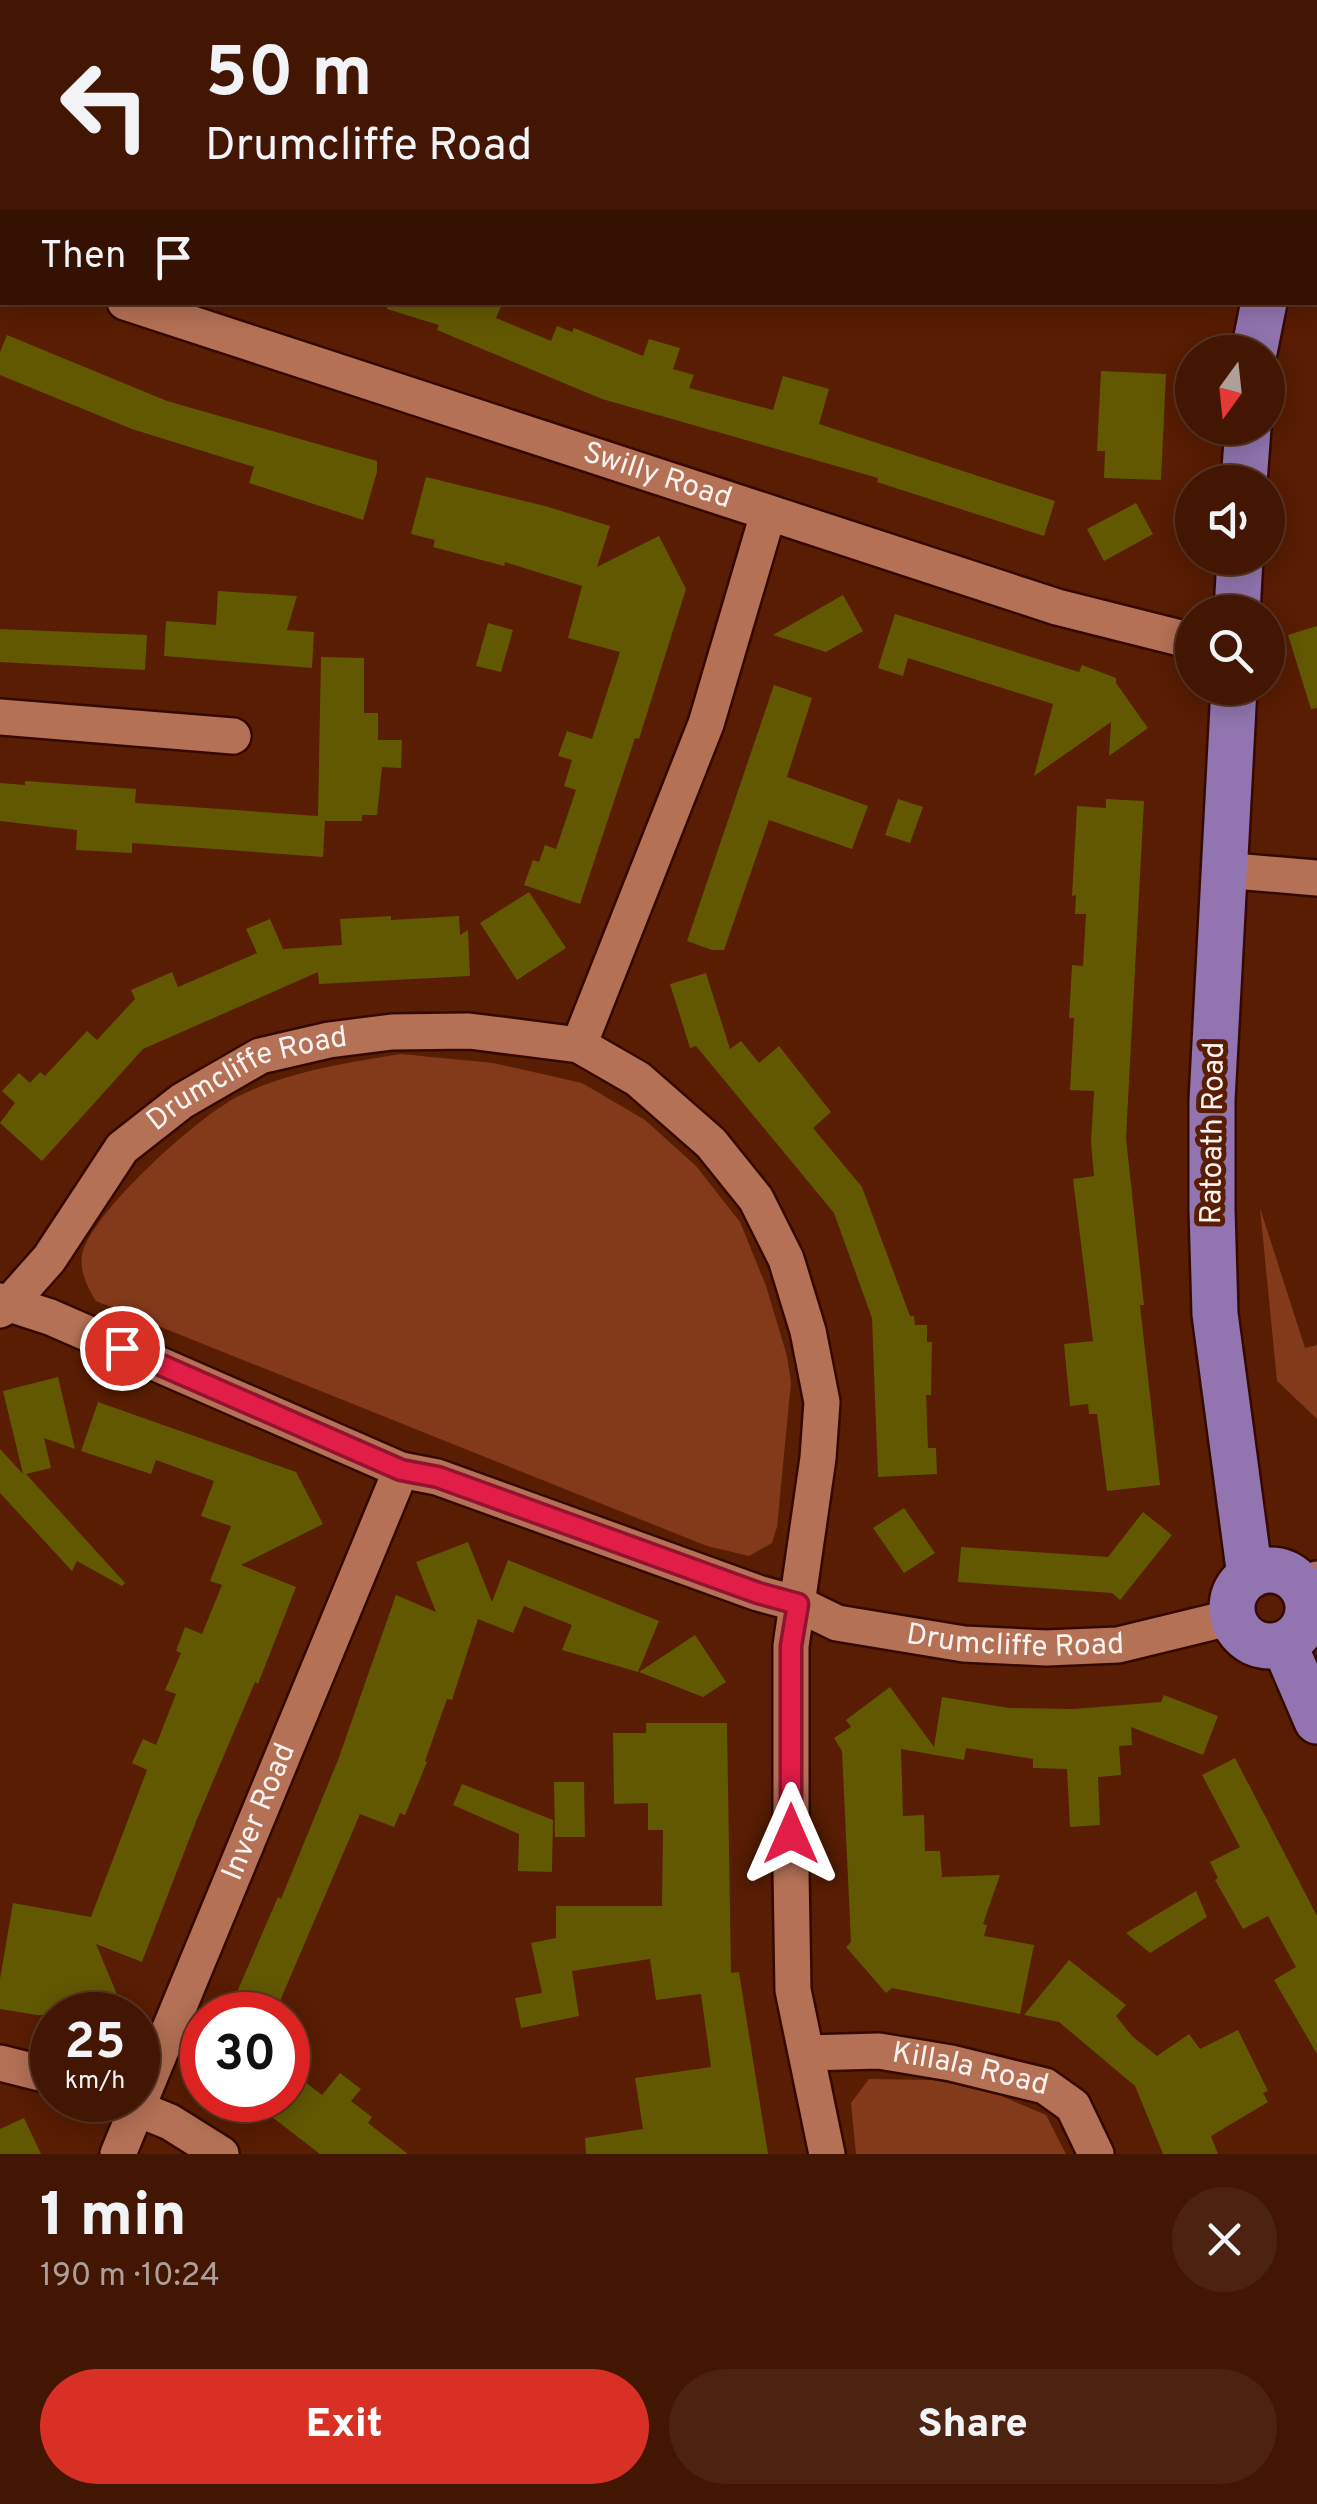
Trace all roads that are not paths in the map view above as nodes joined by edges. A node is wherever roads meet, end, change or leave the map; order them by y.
1 (134, 305) edge
2 (1263, 305) edge
3 (1257, 335) edge
4 (768, 514) junction
5 (1175, 637) edge
6 (1233, 705) edge
7 (0, 717) edge
8 (233, 736) dead end
9 (1222, 870) junction
10 (1317, 878) edge
11 (579, 1046) junction
12 (2, 1305) edge
13 (401, 1470) junction
14 (1250, 1576) junction
15 (1309, 1583) edge
16 (798, 1604) junction
17 (1233, 1618) junction
18 (1284, 1644) junction
19 (1317, 1721) edge
20 (160, 2026) edge
21 (807, 2052) junction
22 (0, 2063) edge
23 (30, 2070) edge
24 (160, 2118) edge
25 (123, 2122) edge
26 (118, 2154) edge
27 (220, 2154) edge
28 (827, 2154) edge
29 (1096, 2154) edge

1 - 4 street, Swilly Road
2 - 3 main road
4 - 5 street, Swilly Road
4 - 11 street
6 - 9 main road, Ratoath Road
7 - 8 street
9 - 10 street
9 - 14 main road, Ratoath Road
11 - 12 street, Drumcliffe Road
11 - 16 street, Drumcliffe Road
12 - 13 street, Drumcliffe Road
13 - 16 street, Drumcliffe Road
13 - 20 street, Inver Road
14 - 15 main road
14 - 17 main road, Ratoath Road
15 - 18 main road
16 - 17 street, Drumcliffe Road
16 - 21 street
17 - 18 main road
18 - 19 main road
21 - 28 street
21 - 29 street, Killala Road
22 - 23 street
24 - 27 street
25 - 26 street, Inver Road

